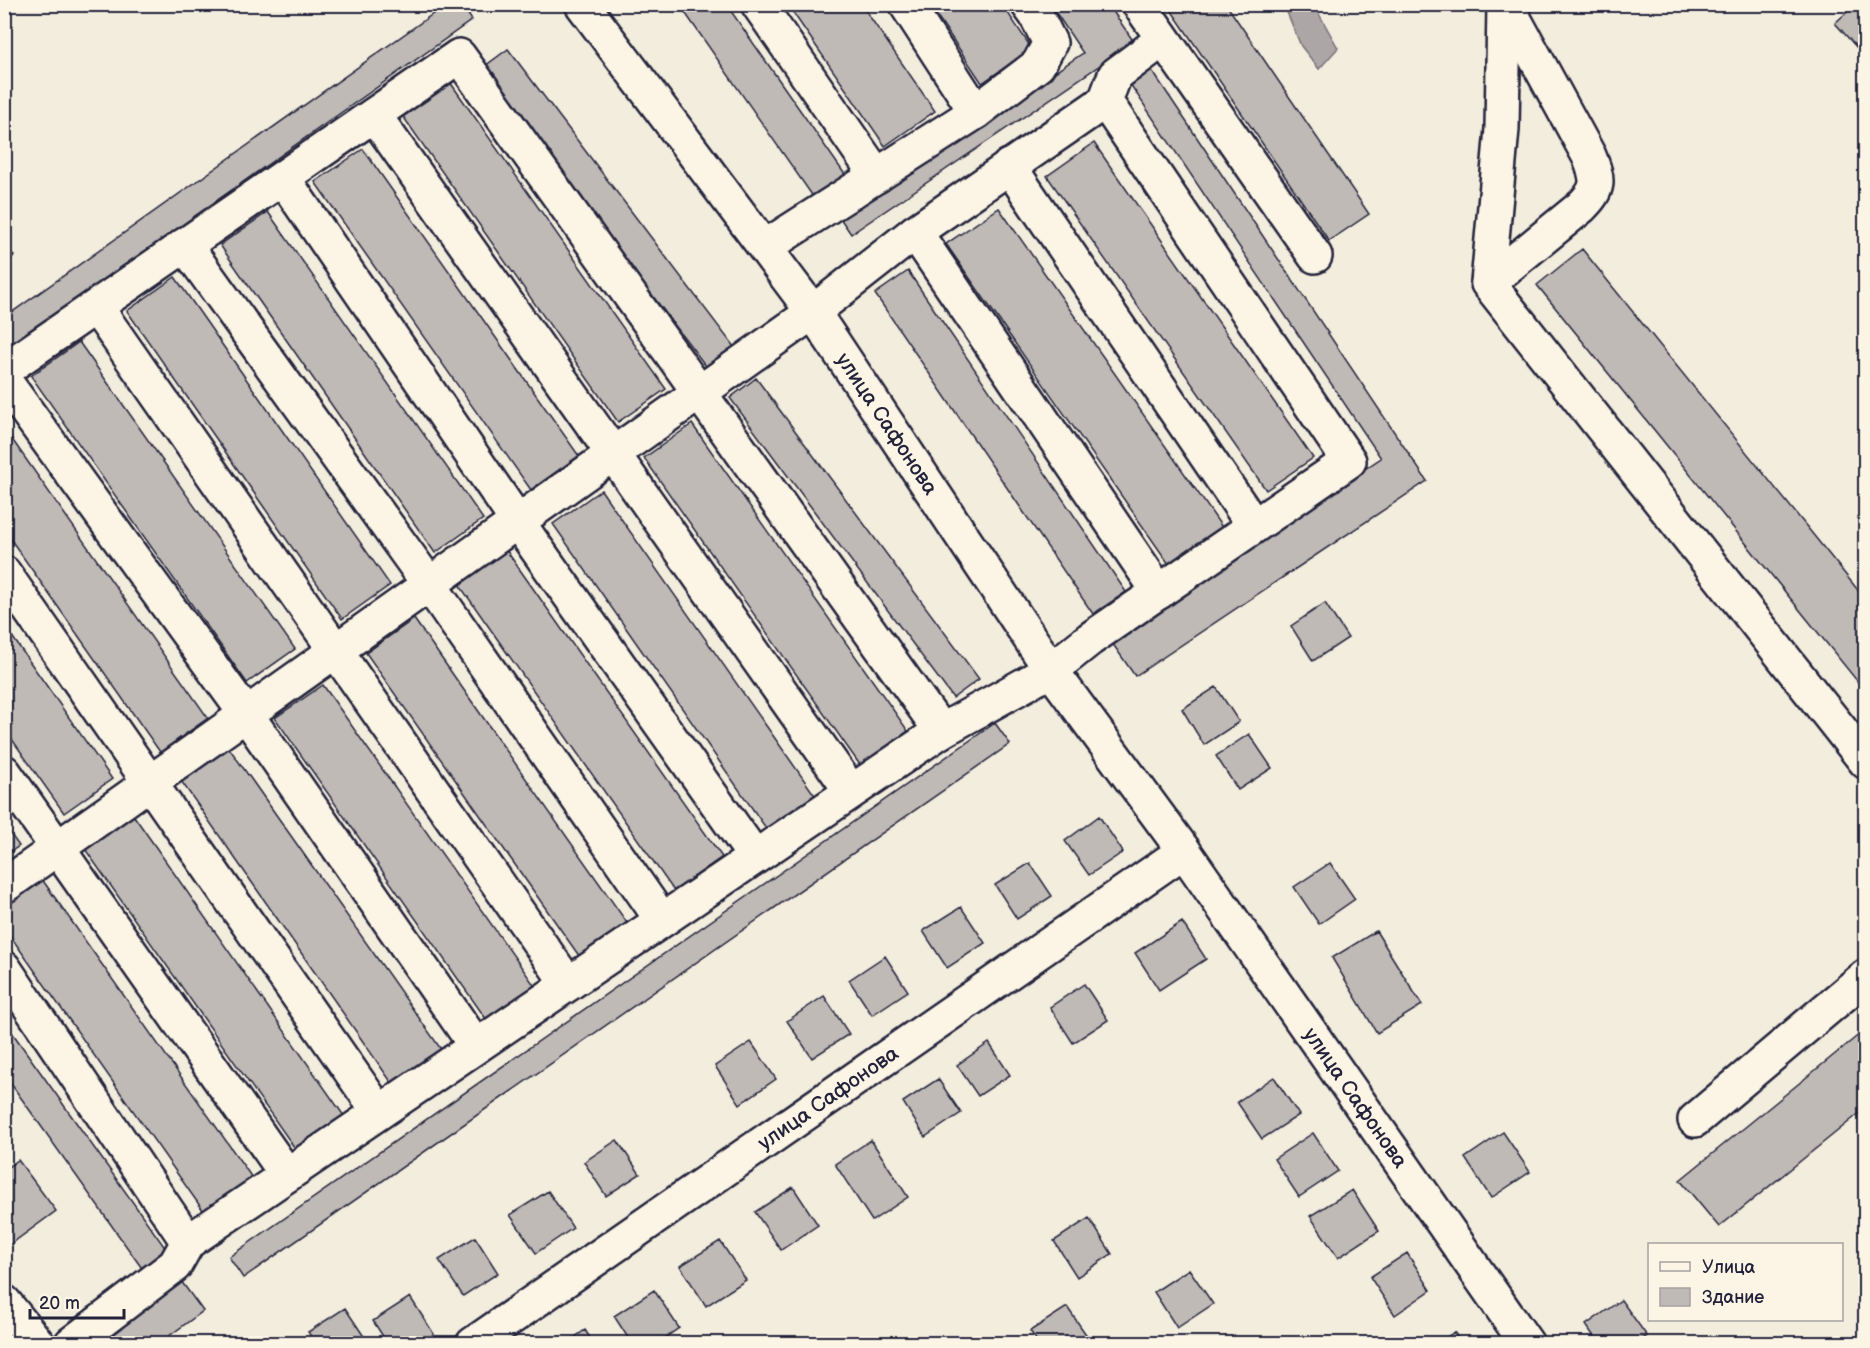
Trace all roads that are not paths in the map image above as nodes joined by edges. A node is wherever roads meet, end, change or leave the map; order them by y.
1 (582, 4) edge
2 (758, 4) edge
3 (906, 4) edge
4 (1028, 4) edge
5 (1138, 4) edge
6 (1505, 4) edge
7 (1162, 40) junction
8 (1105, 100) junction
9 (976, 112) junction
10 (374, 115) junction
11 (1009, 166) junction
12 (877, 176) junction
13 (283, 178) junction
14 (915, 232) junction
15 (185, 245) junction
16 (765, 248) junction
17 (1315, 256) dead end
18 (1488, 283) junction
19 (96, 307) junction
20 (813, 312) junction
21 (4, 370) edge
22 (4, 380) edge
23 (700, 392) junction
24 (612, 454) junction
25 (517, 521) junction
26 (1254, 526) junction
27 (4, 573) edge
28 (429, 584) junction
29 (1159, 592) junction
30 (335, 651) junction
31 (1051, 670) junction
32 (246, 714) junction
33 (941, 731) junction
34 (1866, 762) edge
35 (4, 772) edge
36 (150, 782) junction
37 (851, 791) junction
38 (57, 848) junction
39 (1184, 850) junction
40 (755, 857) junction
41 (4, 886) edge
42 (663, 920) junction
43 (4, 968) edge
44 (1866, 976) edge
45 (568, 984) junction
46 (476, 1046) junction
47 (379, 1112) junction
48 (1695, 1120) dead end
49 (286, 1175) junction
50 (188, 1242) junction
51 (4, 1302) edge
52 (38, 1344) edge
53 (71, 1344) edge
54 (473, 1344) edge
55 (1527, 1344) edge

1 - 16 street, улица Сафонова
2 - 12 street
3 - 9 street
4 - 9 street
5 - 7 street
6 - 18 street
6 - 18 street
7 - 8 street
7 - 17 street
8 - 11 street
8 - 26 street
9 - 12 street
10 - 13 street
10 - 23 street
10 - 24 street
11 - 14 street
11 - 26 street
12 - 16 street
13 - 15 street
13 - 25 street
14 - 20 street
14 - 29 street
15 - 19 street
15 - 28 street
16 - 20 street, улица Сафонова
18 - 34 street
19 - 21 street
19 - 30 street
20 - 23 street
20 - 31 street, улица Сафонова
22 - 32 street
23 - 24 street
23 - 33 street
24 - 25 street
24 - 37 street
25 - 28 street
25 - 40 street
26 - 29 street
27 - 36 street
28 - 30 street
28 - 42 street
29 - 31 street
30 - 32 street
30 - 45 street
31 - 33 street
31 - 39 street, улица Сафонова
32 - 36 street
32 - 46 street
33 - 37 street
35 - 38 street
36 - 38 street
36 - 47 street
37 - 40 street
38 - 41 street
38 - 49 street
39 - 54 street, улица Сафонова
39 - 55 street, улица Сафонова
40 - 42 street
42 - 45 street
43 - 50 street
44 - 48 street
45 - 46 street
46 - 47 street
47 - 49 street
49 - 50 street
50 - 53 street
51 - 52 street

